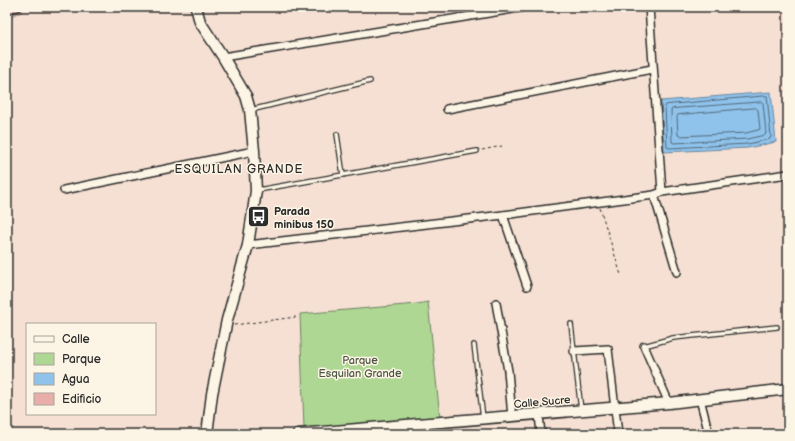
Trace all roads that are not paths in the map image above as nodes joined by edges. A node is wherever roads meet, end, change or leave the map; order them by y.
1 (133, 7) edge
2 (196, 7) edge
3 (524, 7) edge
4 (649, 7) edge
5 (126, 9) dead end
6 (223, 57) junction
7 (652, 69) junction
8 (370, 81) dead end
9 (447, 109) dead end
10 (250, 110) junction
11 (337, 134) dead end
12 (254, 151) junction
13 (477, 151) road end
14 (788, 174) edge
15 (343, 175) junction
16 (64, 190) dead end
17 (256, 191) junction
18 (662, 192) junction
19 (654, 195) junction
20 (503, 215) junction
21 (248, 245) junction
22 (677, 272) dead end
23 (527, 286) dead end
24 (496, 303) dead end
25 (571, 324) dead end
26 (777, 327) dead end
27 (474, 345) dead end
28 (644, 346) joint
29 (574, 351) junction
30 (788, 389) edge
31 (700, 399) junction
32 (669, 403) junction
33 (615, 408) junction
34 (581, 411) junction
35 (539, 414) junction
36 (512, 417) junction
37 (484, 419) junction
38 (387, 431) edge
39 (207, 434) edge
40 (298, 434) edge
41 (541, 434) edge
42 (618, 434) edge
43 (709, 434) edge

1 - 5 lane
2 - 6 street
3 - 6 street
4 - 7 street
6 - 10 street
7 - 9 street
7 - 18 street
8 - 10 lane
10 - 12 street
11 - 15 lane
12 - 16 street
12 - 17 street
13 - 15 lane
14 - 18 street
15 - 17 lane
17 - 21 street
18 - 19 street
19 - 20 street
19 - 22 street
20 - 21 street
20 - 23 street
21 - 39 street
24 - 36 street
25 - 29 lane
26 - 28 lane
27 - 37 lane
28 - 32 street
29 - 33 street
29 - 34 lane
30 - 31 street, Calle Sucre
31 - 32 street, Calle Sucre
31 - 43 street
32 - 33 street, Calle Sucre
33 - 34 street, Calle Sucre
33 - 42 street
34 - 35 street, Calle Sucre
35 - 36 street, Calle Sucre
35 - 41 street
36 - 37 street, Calle Sucre
37 - 38 street, Calle Sucre
38 - 40 street, Calle Sucre

